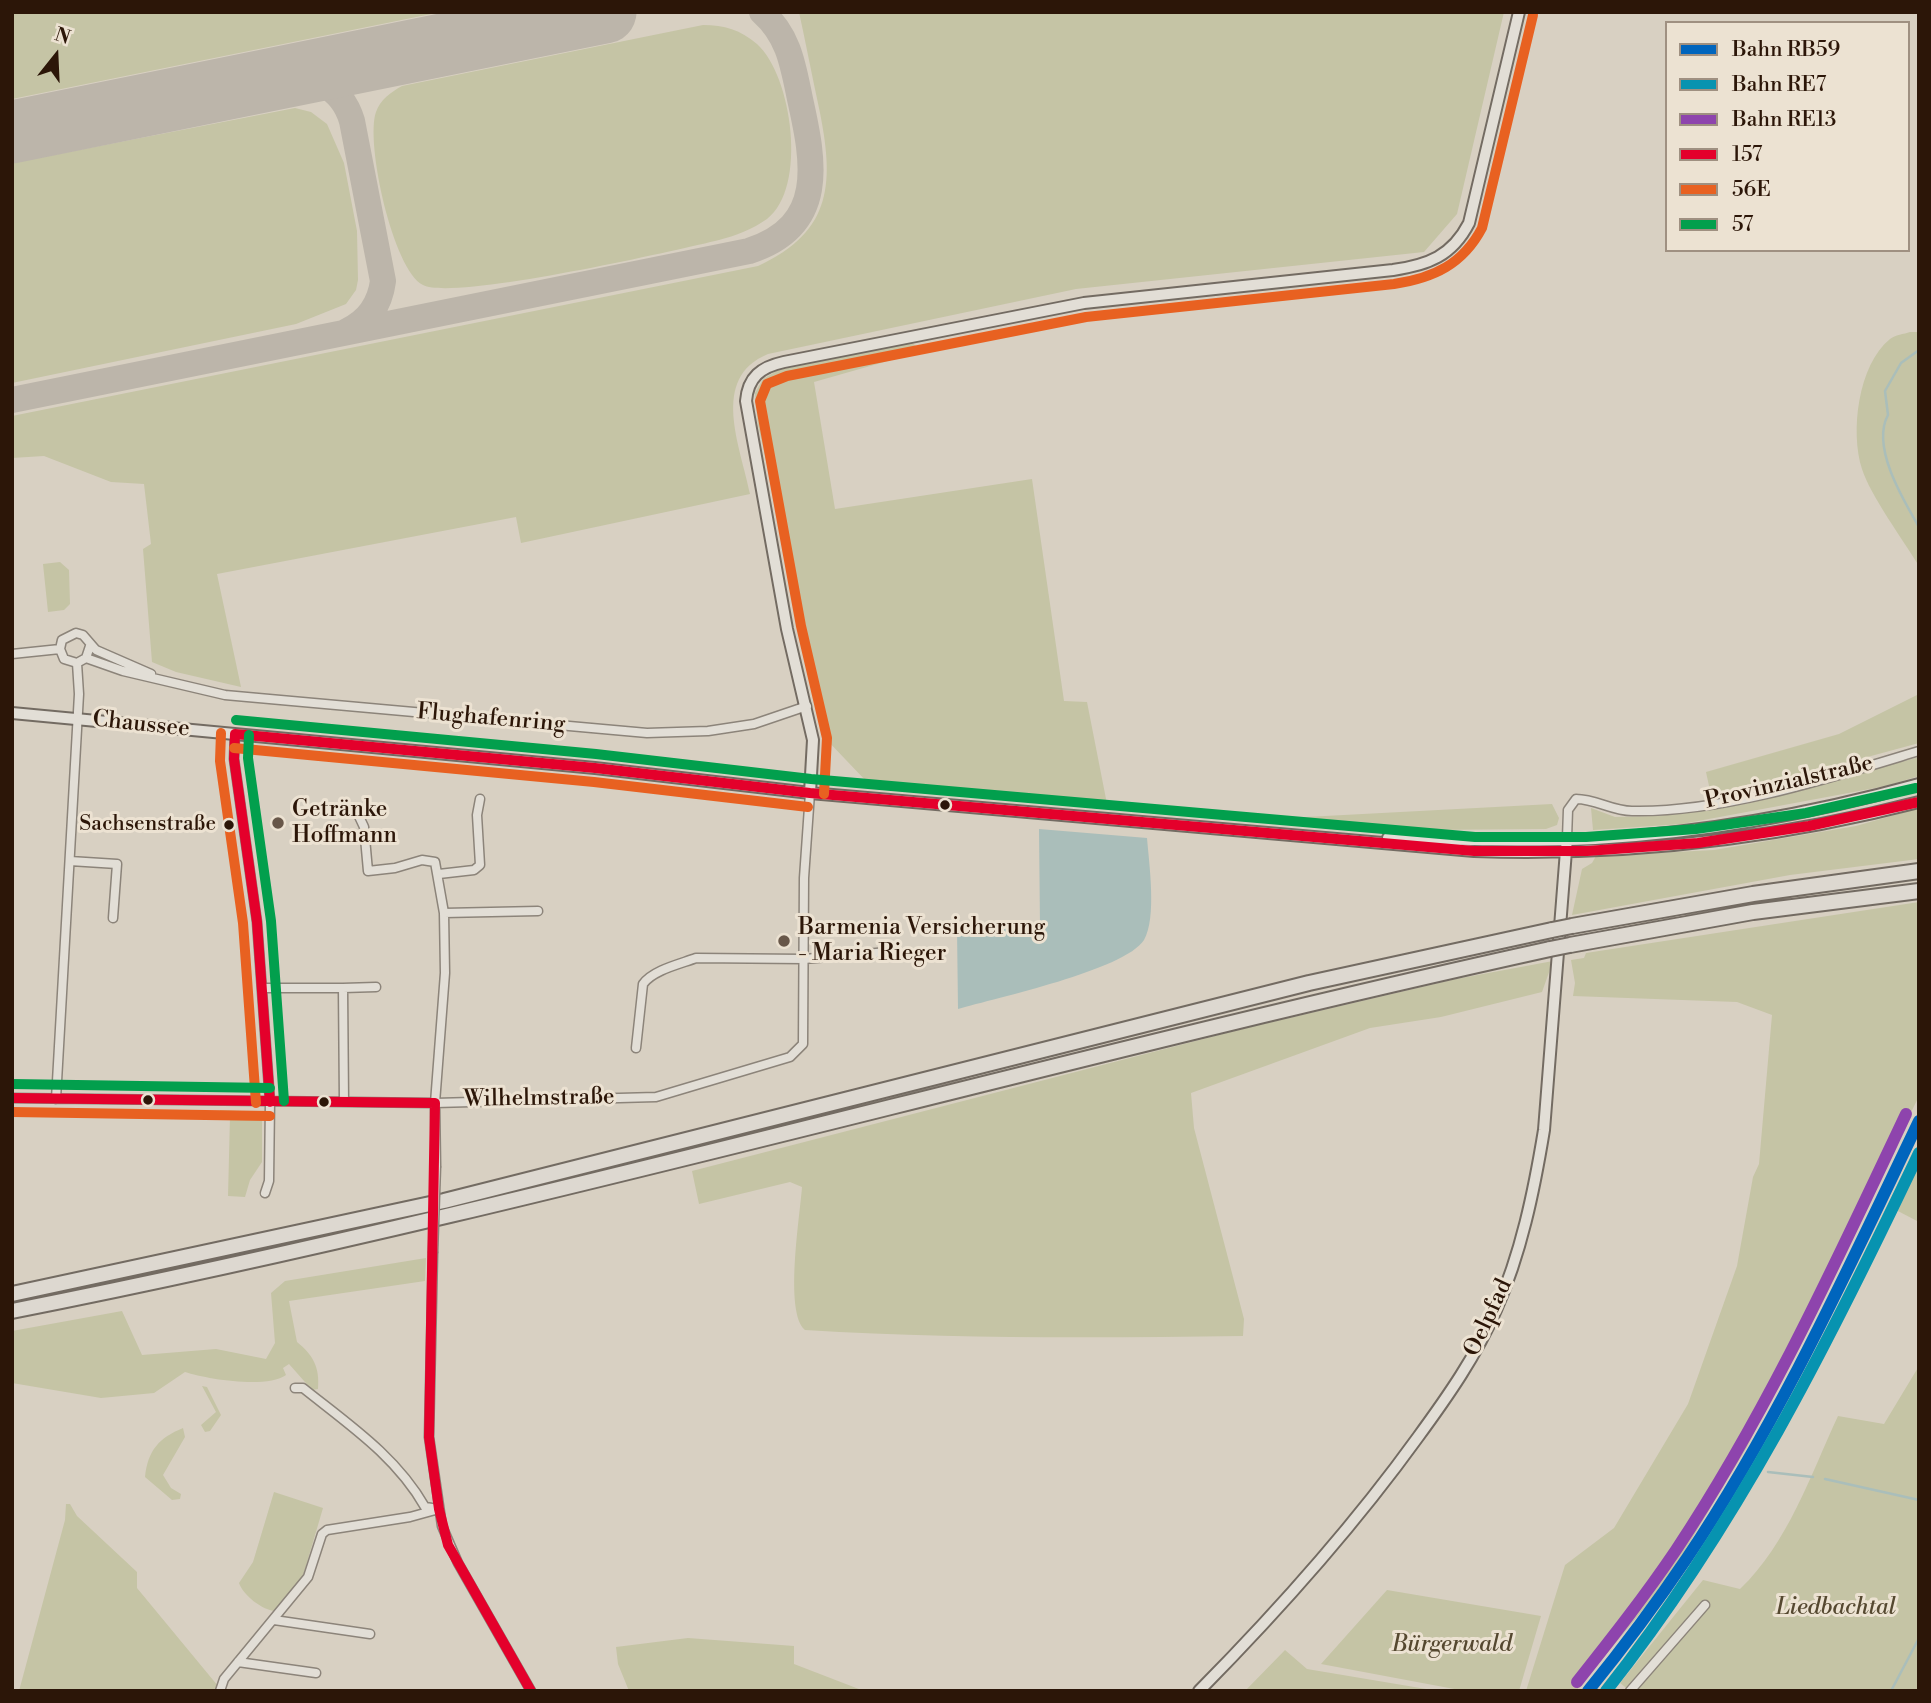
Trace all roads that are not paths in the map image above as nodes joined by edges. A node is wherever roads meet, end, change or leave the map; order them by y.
1 (1518, 12) edge
2 (90, 646) junction
3 (60, 649) junction
4 (12, 654) edge
5 (86, 658) junction
6 (77, 663) junction
7 (173, 683) junction
8 (807, 706) junction
9 (12, 713) edge
10 (78, 719) junction
11 (235, 734) junction
12 (1919, 751) edge
13 (1919, 784) edge
14 (810, 793) junction
15 (480, 799) dead end
16 (1919, 802) edge
17 (358, 812) dead end
18 (1274, 833) junction
19 (1567, 838) junction
20 (1566, 853) junction
21 (70, 862) junction
22 (1919, 871) edge
23 (439, 874) junction
24 (1919, 891) edge
25 (538, 911) dead end
26 (444, 913) junction
27 (113, 918) dead end
28 (888, 952) dead end
29 (804, 958) junction
30 (376, 987) dead end
31 (262, 988) junction
32 (343, 988) junction
33 (636, 1048) dead end
34 (12, 1098) edge
35 (56, 1098) junction
36 (270, 1101) junction
37 (344, 1102) junction
38 (435, 1103) junction
39 (265, 1193) dead end
40 (12, 1294) edge
41 (12, 1311) edge
42 (295, 1388) dead end
43 (439, 1509) junction
44 (1705, 1605) dead end
45 (274, 1620) junction
46 (370, 1634) dead end
47 (239, 1662) junction
48 (316, 1672) dead end
49 (220, 1691) edge
50 (531, 1691) edge
51 (1199, 1691) edge
52 (1630, 1691) edge

1 - 8 main road
2 - 3 street, Flughafenring
2 - 5 street
2 - 7 street, Flughafenring
3 - 4 street, Flughafenring
3 - 6 street
5 - 6 street
5 - 7 street, Flughafenring
6 - 10 street
7 - 8 street, Flughafenring
8 - 14 main road
9 - 10 main road, Chaussee
10 - 11 main road, Chaussee
10 - 21 street
11 - 14 main road, Chaussee
11 - 31 street
12 - 19 street, Provinzialstraße
13 - 19 main road, Provinzialstraße
14 - 18 main road, Chaussee
14 - 29 street, Wilhelmstraße
15 - 23 street
16 - 20 main road, Provinzialstraße
17 - 23 street
18 - 19 main road, Chaussee
18 - 20 main road, Chaussee
19 - 20 main road, Provinzialstraße
20 - 51 main road, Oelpfad
21 - 27 street
21 - 35 street
22 - 40 highway, bridge
23 - 26 street
24 - 41 highway, bridge
25 - 26 street
26 - 38 street
28 - 29 street
29 - 33 street
29 - 38 street, Wilhelmstraße
30 - 32 street
31 - 32 street
31 - 36 street
32 - 37 street
34 - 35 street, Wilhelmstraße
35 - 36 street, Wilhelmstraße
36 - 37 street, Wilhelmstraße
36 - 39 street
37 - 38 street, Wilhelmstraße
38 - 43 street, bridge
42 - 43 street
43 - 45 street
43 - 50 street
44 - 52 street
45 - 46 street
45 - 47 street
47 - 48 street
47 - 49 street

